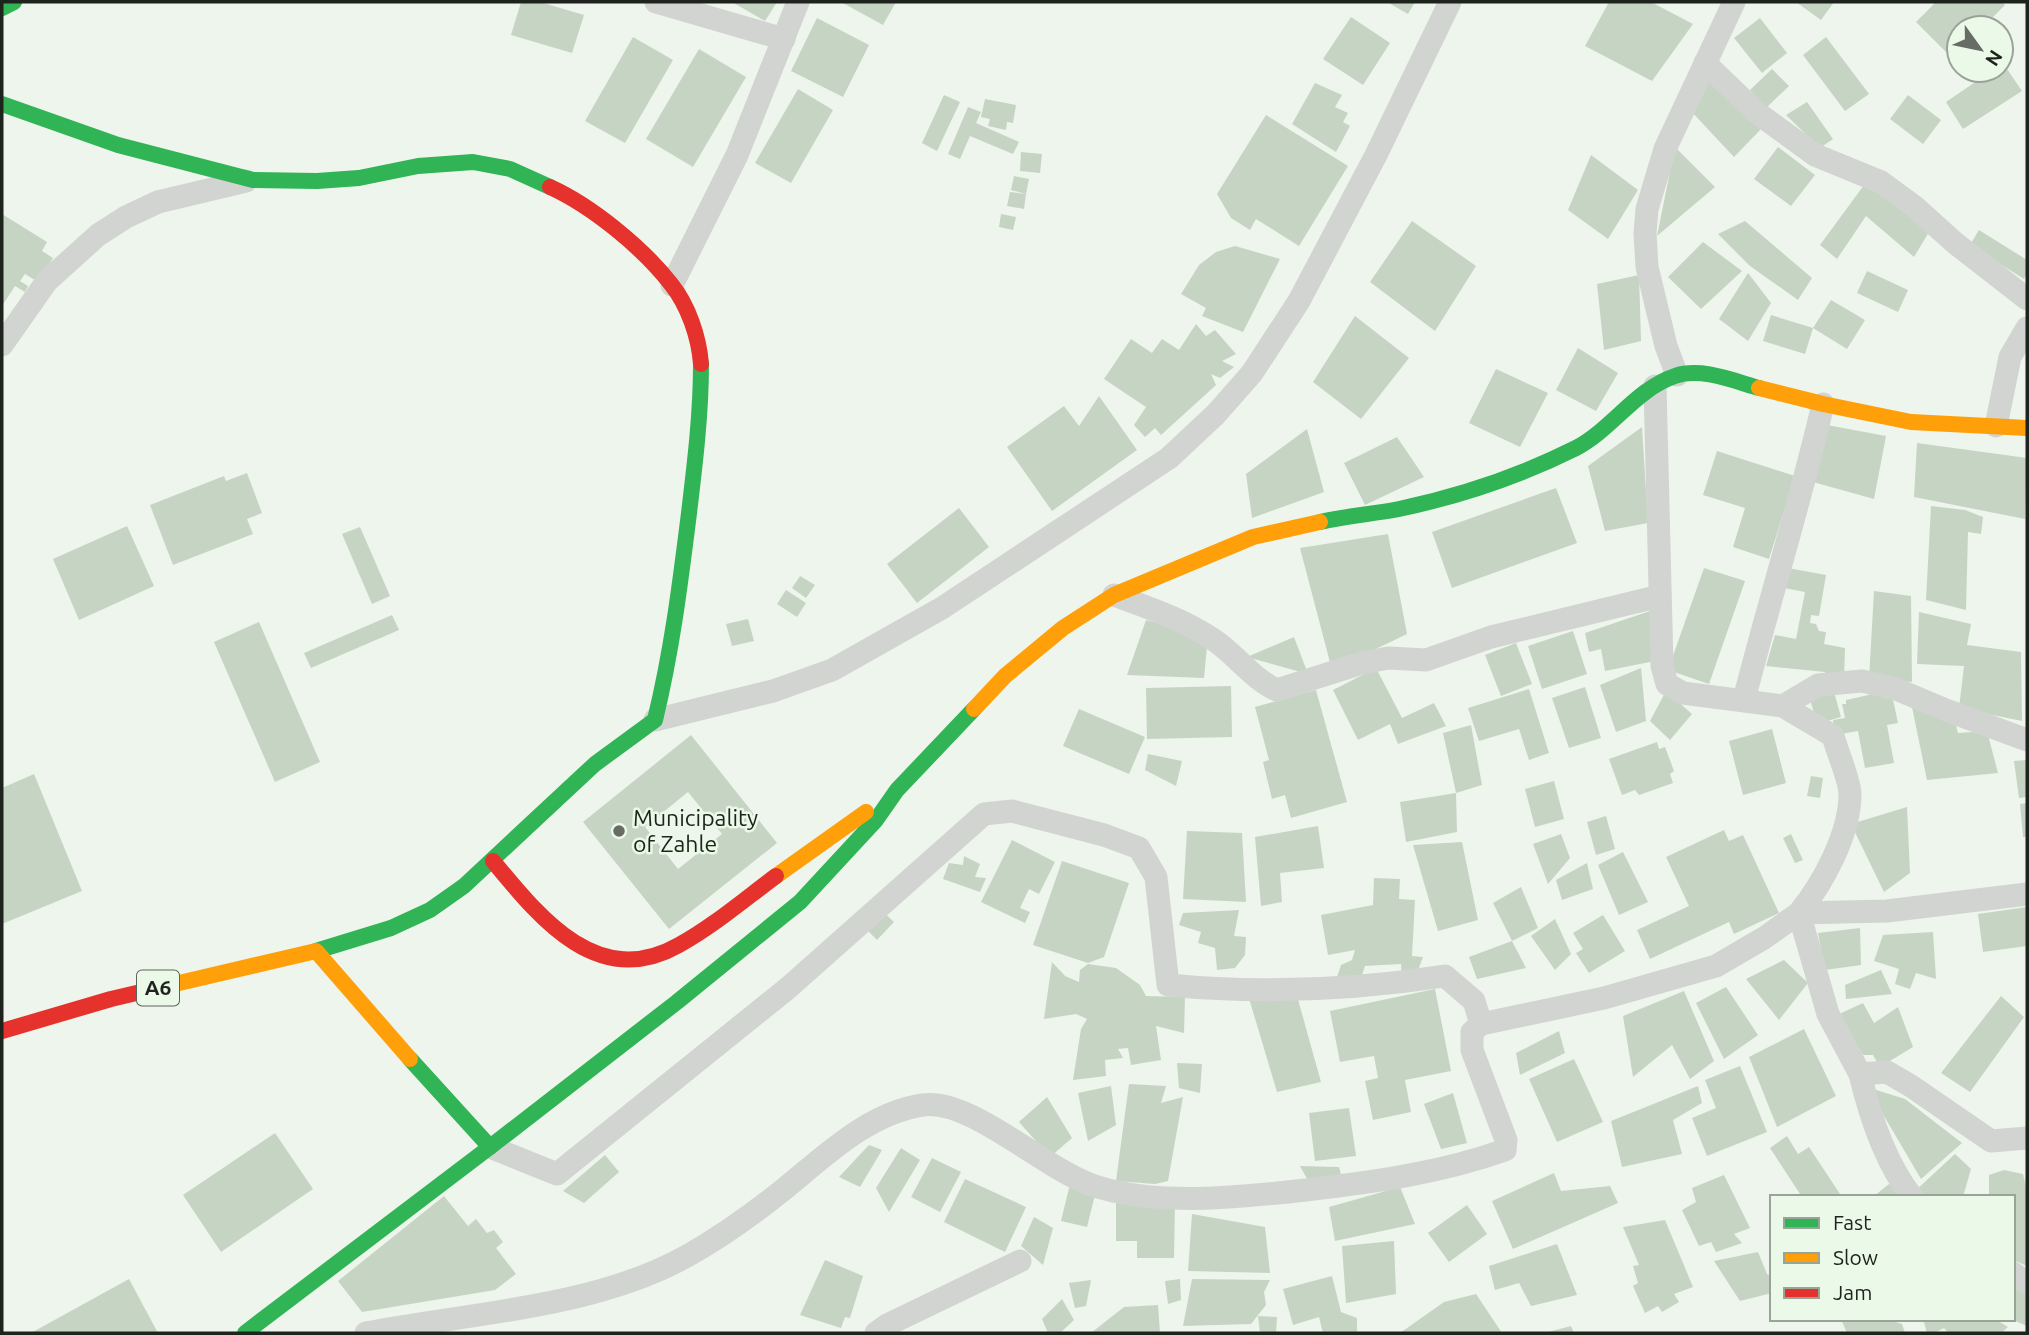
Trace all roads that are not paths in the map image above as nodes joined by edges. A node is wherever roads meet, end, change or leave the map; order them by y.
1 (14, 2) edge
2 (656, 2) edge
3 (798, 2) edge
4 (1450, 2) edge
5 (1734, 2) edge
6 (2, 8) edge
7 (783, 39) junction
8 (1705, 63) junction
9 (2, 104) edge
10 (253, 180) junction
11 (672, 285) junction
12 (2027, 299) edge
13 (2027, 328) edge
14 (2, 345) edge
15 (1677, 375) junction
16 (1655, 386) junction
17 (1823, 404) junction
18 (1996, 426) junction
19 (2027, 428) edge
20 (1114, 596) junction
21 (1660, 596) junction
22 (1744, 700) junction
23 (1783, 706) junction
24 (654, 720) junction
25 (2027, 740) edge
26 (897, 790) junction
27 (493, 861) junction
28 (2027, 894) edge
29 (1799, 914) junction
30 (316, 951) junction
31 (1481, 1024) junction
32 (2, 1031) edge
33 (1860, 1074) junction
34 (2027, 1138) edge
35 (490, 1147) junction
36 (1910, 1195) edge
37 (1020, 1261) dead end
38 (245, 1333) edge
39 (366, 1333) edge
40 (876, 1333) edge

1 - 6 main road
2 - 7 street
3 - 7 street
4 - 24 street
5 - 8 street
7 - 11 street
8 - 12 street
8 - 15 street
9 - 10 main road
10 - 11 main road
10 - 14 street
11 - 24 main road
13 - 18 street
15 - 16 main road
15 - 17 main road
16 - 20 main road
16 - 21 street
17 - 18 main road
17 - 22 street
18 - 19 main road
20 - 21 street
20 - 26 main road
21 - 22 street
22 - 23 street
23 - 25 street
23 - 29 street
24 - 27 main road
26 - 27 main road
26 - 35 main road
27 - 30 main road
28 - 29 street
29 - 31 street
29 - 33 street
30 - 32 main road, A6
30 - 35 main road
31 - 35 street
31 - 39 street
33 - 34 street
33 - 36 street
35 - 38 main road
37 - 40 street

